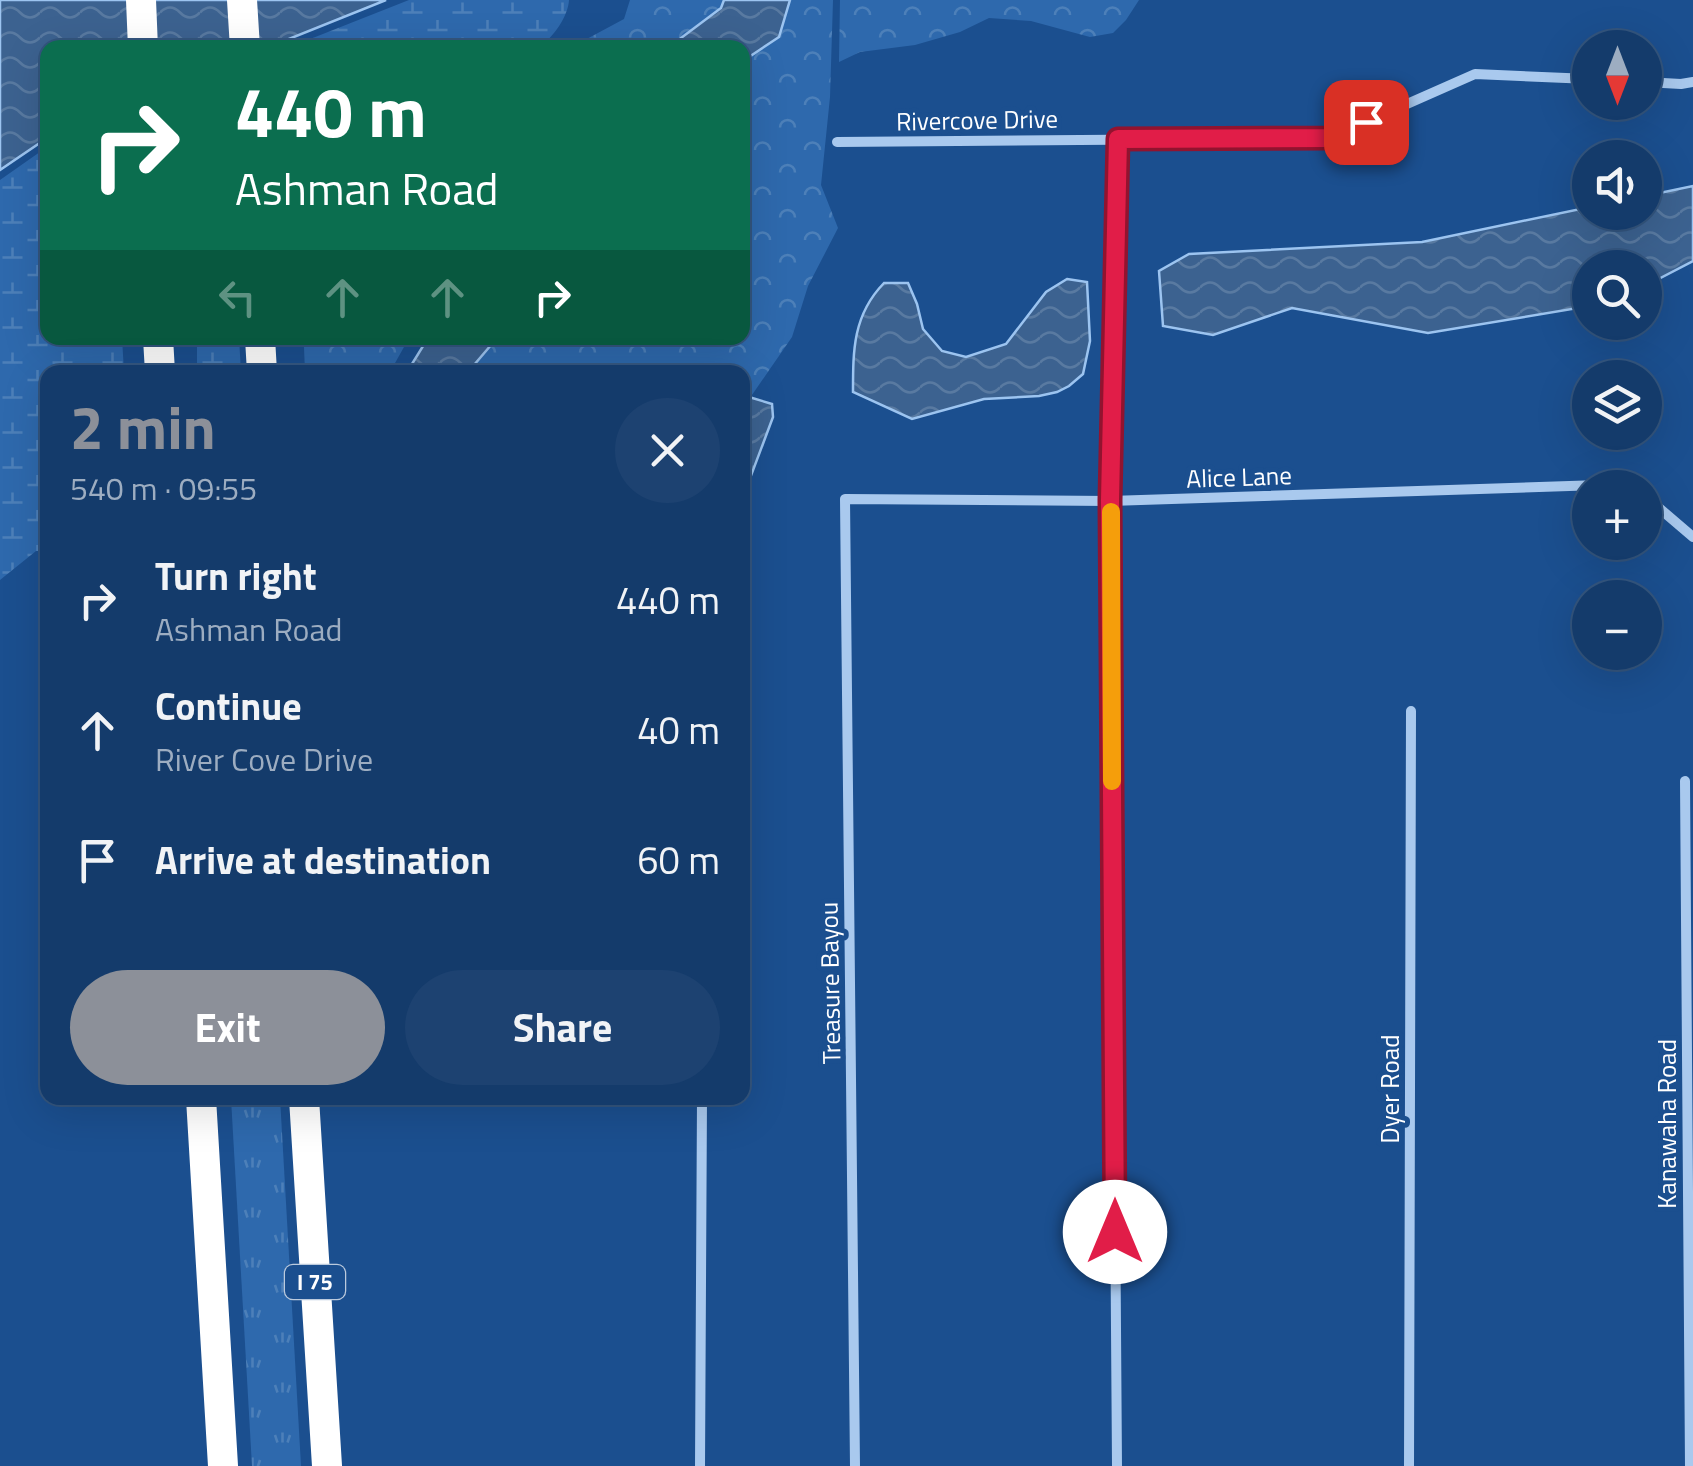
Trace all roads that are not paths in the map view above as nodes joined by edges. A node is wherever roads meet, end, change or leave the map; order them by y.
1 (140, 0) edge
2 (242, 0) edge
3 (142, 40) edge
4 (244, 40) edge
5 (1572, 78) edge
6 (1693, 82) edge
7 (1662, 83) edge
8 (1118, 139) junction
9 (837, 142) dead end
10 (1572, 486) edge
11 (844, 499) joint
12 (1110, 500) junction
13 (1662, 509) edge
14 (1693, 538) edge
15 (1411, 711) dead end
16 (1685, 781) dead end
17 (201, 1105) edge
18 (304, 1105) edge
19 (702, 1105) edge
20 (1690, 1268) edge
21 (1691, 1463) edge
22 (223, 1466) edge
23 (326, 1466) edge
24 (700, 1466) edge
25 (855, 1466) edge
26 (1117, 1466) edge
27 (1409, 1466) edge

1 - 3 highway
2 - 4 highway
5 - 8 street, Rivercove Drive
6 - 7 street
8 - 9 street, Rivercove Drive
8 - 12 street
10 - 12 street, Alice Lane
11 - 12 street, Alice Lane
11 - 25 street, Treasure Bayou
12 - 26 street
13 - 14 street
15 - 27 street, Dyer Road
16 - 20 street, Kanawaha Road
17 - 22 highway
18 - 23 highway, I 75
19 - 24 street
20 - 21 street, Kanawaha Road

